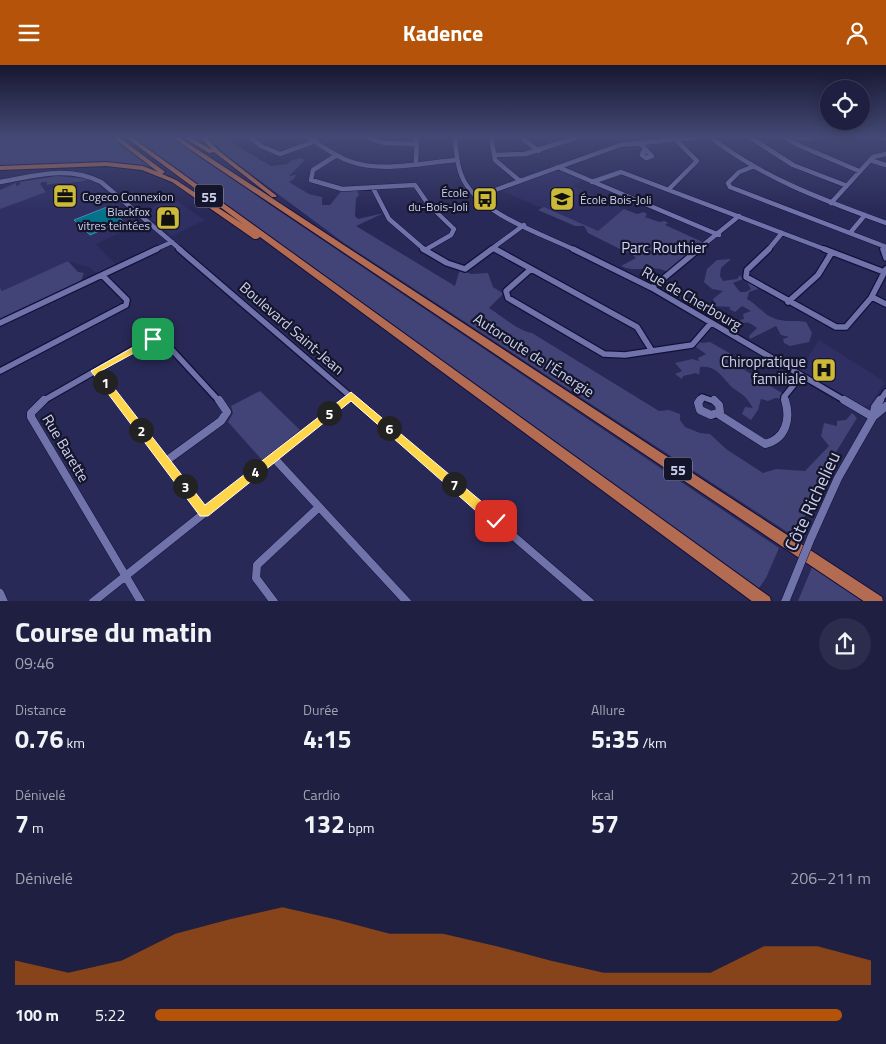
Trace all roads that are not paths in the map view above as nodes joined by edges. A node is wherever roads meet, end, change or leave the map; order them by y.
1 (147, 161) edge
2 (161, 161) edge
3 (211, 161) edge
4 (327, 161) edge
5 (352, 161) edge
6 (436, 161) edge
7 (456, 161) edge
8 (497, 161) edge
9 (575, 161) edge
10 (697, 161) edge
11 (744, 161) edge
12 (787, 161) edge
13 (837, 161) edge
14 (869, 161) edge
15 (873, 161) edge
16 (228, 162) edge
17 (416, 162) joint
18 (886, 165) edge
19 (558, 167) junction
20 (752, 167) junction
21 (0, 168) edge
22 (859, 171) junction
23 (174, 181) junction
24 (520, 181) junction
25 (592, 182) junction
26 (1, 183) edge
27 (846, 185) junction
28 (373, 188) junction
29 (669, 189) junction
30 (476, 197) junction
31 (831, 203) junction
32 (865, 215) junction
33 (739, 216) junction
34 (886, 223) edge
35 (524, 225) junction
36 (316, 229) junction
37 (782, 233) junction
38 (850, 233) junction
39 (718, 235) junction
40 (172, 242) junction
41 (885, 247) edge
42 (493, 248) junction
43 (425, 251) junction
44 (832, 252) junction
45 (290, 255) junction
46 (886, 258) edge
47 (531, 269) junction
48 (885, 270) edge
49 (102, 275) junction
50 (652, 288) junction
51 (872, 297) junction
52 (788, 302) junction
53 (886, 304) edge
54 (0, 323) edge
55 (711, 323) junction
56 (652, 351) junction
57 (0, 371) edge
58 (96, 371) junction
59 (802, 376) junction
60 (886, 393) edge
61 (351, 396) junction
62 (886, 406) edge
63 (718, 414) dead end
64 (873, 417) junction
65 (273, 457) junction
66 (166, 461) junction
67 (319, 507) junction
68 (204, 512) junction
69 (126, 575) junction
70 (0, 593) edge
71 (4, 601) edge
72 (93, 601) edge
73 (141, 601) edge
74 (274, 601) edge
75 (406, 601) edge
76 (590, 601) edge
77 (765, 601) edge
78 (785, 601) edge
79 (877, 601) edge

1 - 23 highway
2 - 45 highway, 55
3 - 36 highway, Autoroute de l'Énergie / 55
4 - 28 street
5 - 17 street
6 - 17 street
7 - 30 street, Rue de Cherbourg
8 - 24 street
9 - 19 street
10 - 29 street
11 - 20 street
12 - 27 street
13 - 22 street
14 - 22 street
15 - 18 street
16 - 36 highway
19 - 24 street
19 - 25 street
20 - 31 street
20 - 38 street
21 - 23 highway
22 - 27 street
23 - 45 highway
24 - 30 street
25 - 29 street
25 - 39 street
26 - 40 street, Boulevard Saint-Jean
27 - 31 street
28 - 43 street
28 - 43 street
29 - 33 street
30 - 35 street, Rue de Cherbourg
31 - 32 street
32 - 34 street
32 - 38 street
33 - 37 street
33 - 39 street
35 - 42 street
35 - 50 street, Rue de Cherbourg
36 - 79 highway, Autoroute de l'Énergie / 55
37 - 44 street
37 - 52 street
38 - 41 street
39 - 50 street
40 - 49 street
40 - 61 street, Boulevard Saint-Jean
41 - 46 street
42 - 43 street
42 - 47 street
44 - 48 street
44 - 52 street
45 - 77 highway, 55
47 - 56 street
47 - 56 street
48 - 51 street
49 - 54 street
49 - 57 street
50 - 55 street, Rue de Cherbourg
51 - 52 street
51 - 53 street
55 - 56 street
55 - 59 street, Rue de Cherbourg
58 - 66 street
58 - 66 street, Rue Barette
58 - 69 street, Rue Barette
59 - 63 street
59 - 64 street, Rue de Cherbourg
60 - 64 street, Côte Richelieu
61 - 65 street
61 - 76 street, Boulevard Saint-Jean
62 - 64 street, Côte Richelieu
64 - 78 street, Côte Richelieu, bridge
65 - 67 street
65 - 68 street
66 - 68 street
67 - 74 street
67 - 75 street
68 - 69 street
69 - 72 street
69 - 73 street
70 - 71 street

